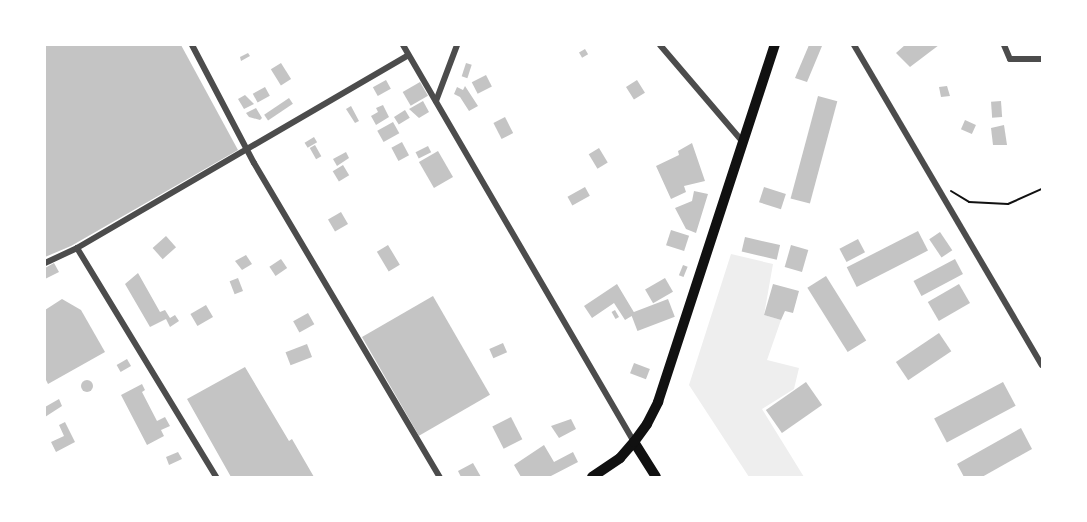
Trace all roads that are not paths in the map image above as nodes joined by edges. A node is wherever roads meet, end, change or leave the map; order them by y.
1 (192, 45) edge
2 (403, 45) edge
3 (457, 45) edge
4 (660, 45) edge
5 (775, 45) edge
6 (854, 45) edge
7 (1004, 45) edge
8 (408, 54) junction
9 (1042, 59) edge
10 (436, 101) junction
11 (742, 141) junction
12 (247, 148) junction
13 (77, 248) junction
14 (45, 263) edge
15 (1042, 365) edge
16 (634, 442) junction
17 (216, 477) edge
18 (440, 477) edge
19 (592, 477) edge
20 (656, 477) edge

1 - 12 street
2 - 8 street
3 - 10 street
4 - 11 street
5 - 11 highway
6 - 15 street
7 - 9 street
8 - 10 street
8 - 12 street
10 - 16 street
11 - 16 highway
12 - 13 street
12 - 18 street
13 - 14 street
13 - 17 street
16 - 19 highway
16 - 20 highway

